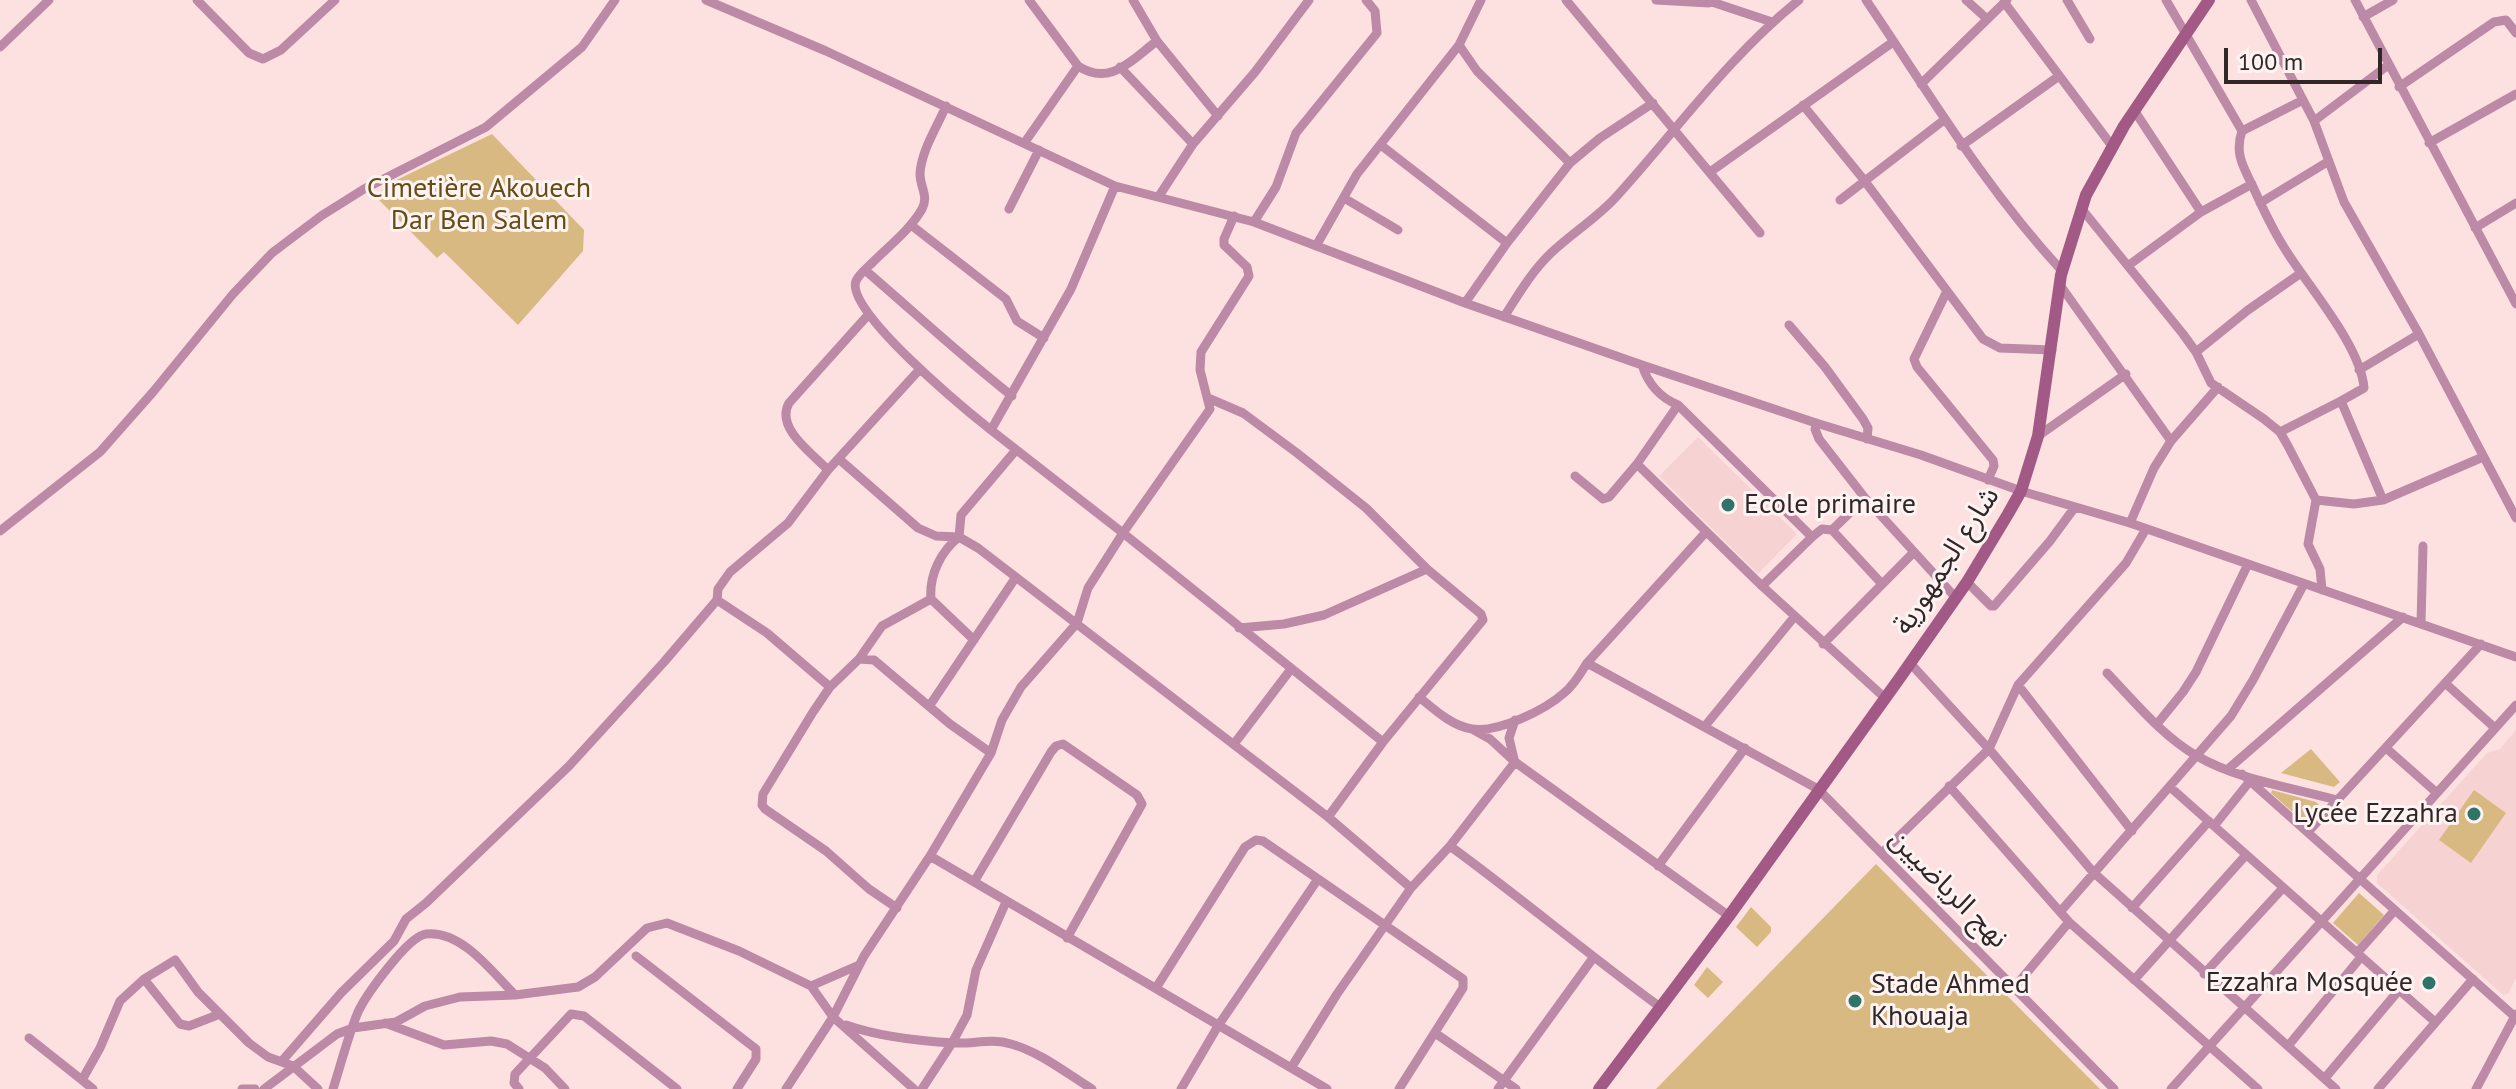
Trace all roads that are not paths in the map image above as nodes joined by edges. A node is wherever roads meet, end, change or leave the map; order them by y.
1 (49, 0) edge
2 (197, 0) edge
3 (335, 0) edge
4 (615, 0) edge
5 (706, 0) edge
6 (1029, 0) edge
7 (1133, 0) edge
8 (1366, 0) edge
9 (1566, 0) edge
10 (1656, 0) edge
11 (1866, 0) edge
12 (1966, 0) edge
13 (2067, 0) edge
14 (2166, 0) edge
15 (2209, 0) edge
16 (2251, 0) edge
17 (2355, 0) edge
18 (2393, 0) edge
19 (1478, 1) edge
20 (1794, 1) edge
21 (2005, 1) edge
22 (1304, 2) edge
23 (1708, 2) edge
24 (2363, 17) junction
25 (1986, 18) junction
26 (1772, 22) junction
27 (2516, 33) edge
28 (2186, 35) junction
29 (2090, 39) dead end
30 (1157, 41) junction
31 (1893, 42) junction
32 (1459, 45) junction
33 (0, 47) edge
34 (1078, 66) junction
35 (2387, 66) junction
36 (1120, 67) junction
37 (2059, 76) junction
38 (1921, 84) junction
39 (2399, 87) junction
40 (2516, 94) edge
41 (2301, 101) junction
42 (1653, 103) junction
43 (1803, 105) junction
44 (946, 106) junction
45 (2134, 110) junction
46 (1218, 116) junction
47 (1944, 120) junction
48 (2314, 121) junction
49 (1676, 131) junction
50 (2242, 131) junction
51 (1025, 142) junction
52 (2429, 143) junction
53 (1193, 144) junction
54 (1382, 146) junction
55 (1961, 146) junction
56 (2112, 146) junction
57 (1039, 150) junction
58 (2329, 161) junction
59 (1570, 163) junction
60 (1710, 172) junction
61 (1864, 180) junction
62 (2252, 184) junction
63 (1115, 186) junction
64 (1159, 196) junction
65 (1344, 198) junction
66 (1840, 200) dead end
67 (2260, 203) junction
68 (2516, 203) edge
69 (2081, 208) junction
70 (1009, 209) dead end
71 (2201, 212) junction
72 (1234, 216) junction
73 (1254, 222) junction
74 (911, 225) junction
75 (2475, 228) junction
76 (1398, 230) dead end
77 (1760, 233) dead end
78 (1507, 243) junction
79 (1316, 246) junction
80 (2129, 265) junction
81 (865, 270) junction
82 (2062, 271) junction
83 (2301, 273) junction
84 (2060, 285) junction
85 (1947, 291) junction
86 (1465, 303) junction
87 (2516, 303) edge
88 (868, 315) junction
89 (1504, 317) junction
90 (1789, 325) dead end
91 (2419, 334) junction
92 (1044, 338) junction
93 (2052, 350) junction
94 (2196, 352) junction
95 (1642, 365) junction
96 (920, 369) junction
97 (2359, 370) junction
98 (2126, 374) junction
99 (2218, 387) junction
100 (1012, 396) junction
101 (1208, 398) junction
102 (2341, 401) junction
103 (1678, 405) junction
104 (1816, 423) junction
105 (991, 430) junction
106 (2280, 432) junction
107 (2038, 436) junction
108 (1867, 439) junction
109 (2171, 441) junction
110 (1016, 450) junction
111 (2483, 457) junction
112 (839, 459) junction
113 (1637, 464) junction
114 (828, 470) junction
115 (1575, 476) dead end
116 (1988, 480) junction
117 (2021, 491) junction
118 (1865, 498) junction
119 (2316, 500) junction
120 (2383, 500) junction
121 (2075, 507) junction
122 (2516, 518) edge
123 (2130, 523) junction
124 (2146, 529) junction
125 (1832, 530) junction
126 (0, 531) edge
127 (1706, 532) junction
128 (1123, 533) junction
129 (959, 537) junction
130 (1812, 537) junction
131 (2423, 546) dead end
132 (1914, 552) junction
133 (2248, 564) junction
134 (1427, 569) junction
135 (1016, 577) junction
136 (1967, 582) junction
137 (1882, 584) junction
138 (2304, 584) junction
139 (1762, 586) junction
140 (2322, 590) junction
141 (1956, 598) junction
142 (931, 599) junction
143 (717, 600) junction
144 (1795, 616) junction
145 (2403, 617) junction
146 (1077, 623) junction
147 (2421, 623) junction
148 (1239, 628) junction
149 (974, 640) junction
150 (1823, 644) junction
151 (2481, 644) junction
152 (2516, 657) edge
153 (859, 659) junction
154 (1587, 663) junction
155 (1910, 663) junction
156 (1291, 669) junction
157 (2107, 673) dead end
158 (2445, 683) junction
159 (2018, 685) junction
160 (830, 687) junction
161 (1419, 697) junction
162 (1885, 698) junction
163 (930, 705) junction
164 (2516, 705) edge
165 (1515, 720) junction
166 (2157, 724) junction
167 (1705, 726) junction
168 (2495, 728) junction
169 (1471, 729) junction
170 (1383, 742) junction
171 (1234, 744) junction
172 (1745, 748) junction
173 (2386, 748) junction
174 (1989, 749) junction
175 (991, 753) junction
176 (2196, 756) junction
177 (1515, 762) junction
178 (2227, 770) junction
179 (2246, 778) junction
180 (1949, 786) junction
181 (2170, 787) junction
182 (1818, 789) junction
183 (2437, 793) junction
184 (2337, 800) junction
185 (1328, 817) junction
186 (2212, 824) junction
187 (2132, 831) junction
188 (2308, 832) junction
189 (1450, 846) junction
190 (1882, 853) junction
191 (2246, 855) junction
192 (930, 856) junction
193 (1658, 866) junction
194 (2093, 872) junction
195 (1318, 879) junction
196 (2360, 879) junction
197 (974, 882) junction
198 (1411, 888) junction
199 (2283, 888) junction
200 (1006, 902) junction
201 (897, 908) junction
202 (2132, 908) junction
203 (2395, 910) junction
204 (2060, 912) junction
205 (1729, 916) junction
206 (2321, 921) junction
207 (2069, 922) junction
208 (1385, 923) junction
209 (1067, 938) junction
210 (2168, 941) junction
211 (2359, 955) junction
212 (636, 956) dead end
213 (1593, 958) junction
214 (859, 965) junction
215 (2204, 974) junction
216 (144, 979) junction
217 (2473, 979) junction
218 (2134, 980) junction
219 (811, 986) junction
220 (1156, 988) junction
221 (2014, 988) junction
222 (2399, 990) junction
223 (515, 995) junction
224 (1660, 1007) junction
225 (2243, 1008) junction
226 (220, 1014) junction
227 (2515, 1015) edge
228 (837, 1020) junction
229 (2434, 1021) junction
230 (385, 1023) junction
231 (1218, 1026) junction
232 (353, 1028) junction
233 (1435, 1033) junction
234 (29, 1038) dead end
235 (952, 1043) junction
236 (2288, 1046) junction
237 (2209, 1047) junction
238 (531, 1059) junction
239 (282, 1061) junction
240 (293, 1066) junction
241 (1291, 1068) junction
242 (2325, 1078) junction
243 (82, 1080) junction
244 (1501, 1085) edge
245 (1324, 1088) edge
246 (93, 1089) edge
247 (242, 1089) edge
248 (255, 1089) edge
249 (264, 1089) edge
250 (318, 1089) edge
251 (333, 1089) edge
252 (519, 1089) edge
253 (565, 1089) edge
254 (677, 1089) edge
255 (737, 1089) edge
256 (786, 1089) edge
257 (914, 1089) edge
258 (922, 1089) edge
259 (1092, 1089) edge
260 (1181, 1089) edge
261 (1399, 1089) edge
262 (1516, 1089) edge
263 (1599, 1089) edge
264 (2114, 1089) edge
265 (2171, 1089) edge
266 (2258, 1089) edge
267 (2336, 1089) edge
268 (2378, 1089) edge
269 (2476, 1089) edge

1 - 33 street
2 - 3 street
4 - 126 street
5 - 44 street
6 - 34 street
7 - 30 street
8 - 73 street
9 - 42 street
10 - 23 street
11 - 31 street
12 - 25 street
13 - 29 street
14 - 28 street
15 - 28 main road, شارع الجمهورية
16 - 41 street
17 - 24 street
18 - 24 street
19 - 32 street
20 - 26 street
21 - 25 street
21 - 37 street
22 - 46 street
23 - 26 street
24 - 35 street
25 - 38 street
26 - 49 street
27 - 39 street
28 - 45 main road, شارع الجمهورية
28 - 50 street
30 - 36 street
30 - 46 street
31 - 38 street
31 - 43 street
32 - 54 street
32 - 59 street
34 - 36 street
34 - 51 street
35 - 39 street
35 - 48 street
36 - 53 street
37 - 55 street
37 - 56 street
38 - 47 street
39 - 52 street
40 - 52 street
41 - 48 street
41 - 50 street
42 - 49 street
42 - 59 street
43 - 60 street
43 - 61 street
44 - 51 street
44 - 74 street
45 - 56 main road, شارع الجمهورية
45 - 71 street
46 - 53 street
47 - 55 street
47 - 61 street
48 - 58 street
49 - 60 street
49 - 89 street
50 - 62 street
51 - 57 street
52 - 75 street
53 - 64 street
54 - 65 street
54 - 78 street
55 - 82 street
56 - 69 main road, شارع الجمهورية
57 - 63 street
57 - 70 street
58 - 67 street
58 - 91 street
59 - 78 street
60 - 77 street
61 - 66 street
61 - 85 street
62 - 67 street
62 - 71 street
63 - 64 street
63 - 92 street
64 - 72 street
65 - 76 street
65 - 79 street
67 - 83 street
68 - 75 street
69 - 80 street
69 - 82 main road, شارع الجمهورية
71 - 80 street
72 - 73 street
72 - 101 street
73 - 79 street
74 - 81 street
74 - 92 street
75 - 87 street
78 - 86 street
79 - 86 street
80 - 94 street
81 - 88 street
81 - 100 street
82 - 84 main road, شارع الجمهورية
83 - 94 street
83 - 97 street
84 - 93 main road, شارع الجمهورية
84 - 98 street
85 - 93 street
85 - 116 street
86 - 89 street
88 - 96 street
88 - 114 street
89 - 95 street
90 - 108 street
91 - 97 street
91 - 111 street
92 - 100 street
93 - 107 main road, شارع الجمهورية
94 - 99 street
95 - 103 street
95 - 104 street
96 - 105 street
96 - 112 street
97 - 102 street
98 - 107 street
98 - 109 street
99 - 106 street
99 - 109 street
100 - 105 street
101 - 128 street
101 - 134 street
102 - 106 street
102 - 120 street
103 - 113 street
103 - 130 street
104 - 108 street
104 - 118 street
105 - 110 street
106 - 119 street
107 - 117 main road, شارع الجمهورية
108 - 116 street
109 - 123 street
110 - 128 street
110 - 129 street
111 - 120 street
111 - 122 street
112 - 114 street
112 - 129 street
113 - 115 street
113 - 127 street
114 - 143 street
116 - 117 street
117 - 121 street
117 - 136 main road, شارع الجمهورية
118 - 125 street
118 - 132 street
119 - 120 street
119 - 140 street
121 - 123 street
121 - 136 street
123 - 124 street
124 - 133 street
124 - 159 street
125 - 130 street
125 - 137 street
127 - 139 street
127 - 154 street
128 - 146 street
128 - 148 street
129 - 135 street
129 - 142 street
130 - 139 street
131 - 147 street
132 - 137 street
132 - 141 street
133 - 138 street
133 - 166 street
134 - 148 street
134 - 161 street
135 - 146 street
135 - 149 street
136 - 141 main road, شارع الجمهورية
137 - 150 street
138 - 140 street
138 - 176 street
139 - 144 street
140 - 145 street
141 - 155 main road, شارع الجمهورية
142 - 149 street
142 - 153 street
143 - 160 street
143 - 239 street
144 - 150 street
144 - 167 street
145 - 147 street
145 - 178 street
146 - 171 street
146 - 175 street
147 - 151 street
148 - 156 street
149 - 163 street
150 - 162 street
151 - 152 street
151 - 158 street
153 - 160 street
153 - 163 street
154 - 165 street
154 - 167 street, نهج الرياضيين
155 - 162 main road, شارع الجمهورية
155 - 174 street
156 - 170 street
156 - 171 street
157 - 166 street
158 - 168 street
158 - 173 street
159 - 174 street
159 - 187 street
160 - 201 street
161 - 169 street
161 - 170 street
162 - 182 main road, شارع الجمهورية
163 - 175 street
164 - 168 street
165 - 169 street
165 - 177 street
166 - 176 street
167 - 172 street, نهج الرياضيين
168 - 183 street
169 - 177 street
170 - 185 street
171 - 185 street
172 - 182 street, نهج الرياضيين
172 - 193 street
173 - 183 street
173 - 184 street
174 - 180 street
174 - 194 street
175 - 192 street
176 - 178 street
176 - 181 street
177 - 189 street
177 - 193 street
178 - 179 street
179 - 184 street
179 - 186 street
179 - 188 street
180 - 190 street
180 - 204 street
181 - 186 street
181 - 187 street
182 - 190 street, نهج الرياضيين
182 - 205 main road, شارع الجمهورية
183 - 196 street
184 - 188 street
185 - 198 street
186 - 191 street
186 - 202 street
187 - 194 street
188 - 196 street
189 - 198 street
189 - 213 street
190 - 221 street, نهج الرياضيين
191 - 199 street
191 - 210 street
192 - 197 street
192 - 201 street
193 - 205 street
194 - 202 street
194 - 204 street
195 - 208 street
195 - 220 street
195 - 231 street
196 - 203 street
196 - 206 street
197 - 200 street
197 - 209 street
198 - 208 street
199 - 206 street
199 - 215 street
200 - 209 street
200 - 235 street
201 - 214 street
202 - 210 street
203 - 211 street
203 - 217 street
204 - 207 street
205 - 224 main road, شارع الجمهورية
206 - 211 street
206 - 225 street
207 - 218 street
207 - 221 street
208 - 233 street
208 - 241 street
209 - 220 street
210 - 215 street
210 - 218 street
211 - 222 street
211 - 236 street
212 - 255 street
213 - 224 street
213 - 244 street
214 - 219 street
214 - 228 street
215 - 225 street
216 - 226 street
216 - 226 street
216 - 243 street
217 - 227 street
217 - 229 street
218 - 237 street
219 - 223 street
219 - 228 street
220 - 231 street
221 - 264 street, نهج الرياضيين
222 - 229 street
222 - 242 street
223 - 230 street
223 - 232 street
224 - 263 main road, شارع الجمهورية
225 - 236 street
225 - 237 street
226 - 239 street
227 - 269 street
228 - 235 street
228 - 256 street
228 - 257 street
229 - 268 street
230 - 232 street
230 - 238 street
231 - 241 street
231 - 260 street
232 - 240 street
232 - 251 street
233 - 244 street
233 - 261 street
234 - 243 street
235 - 258 street
235 - 259 street
236 - 242 street
237 - 265 street
237 - 266 street
238 - 252 street
238 - 253 street
238 - 254 street
239 - 240 street
240 - 249 street
240 - 250 street
241 - 245 street
242 - 267 street
243 - 246 street
244 - 262 street
247 - 248 street

